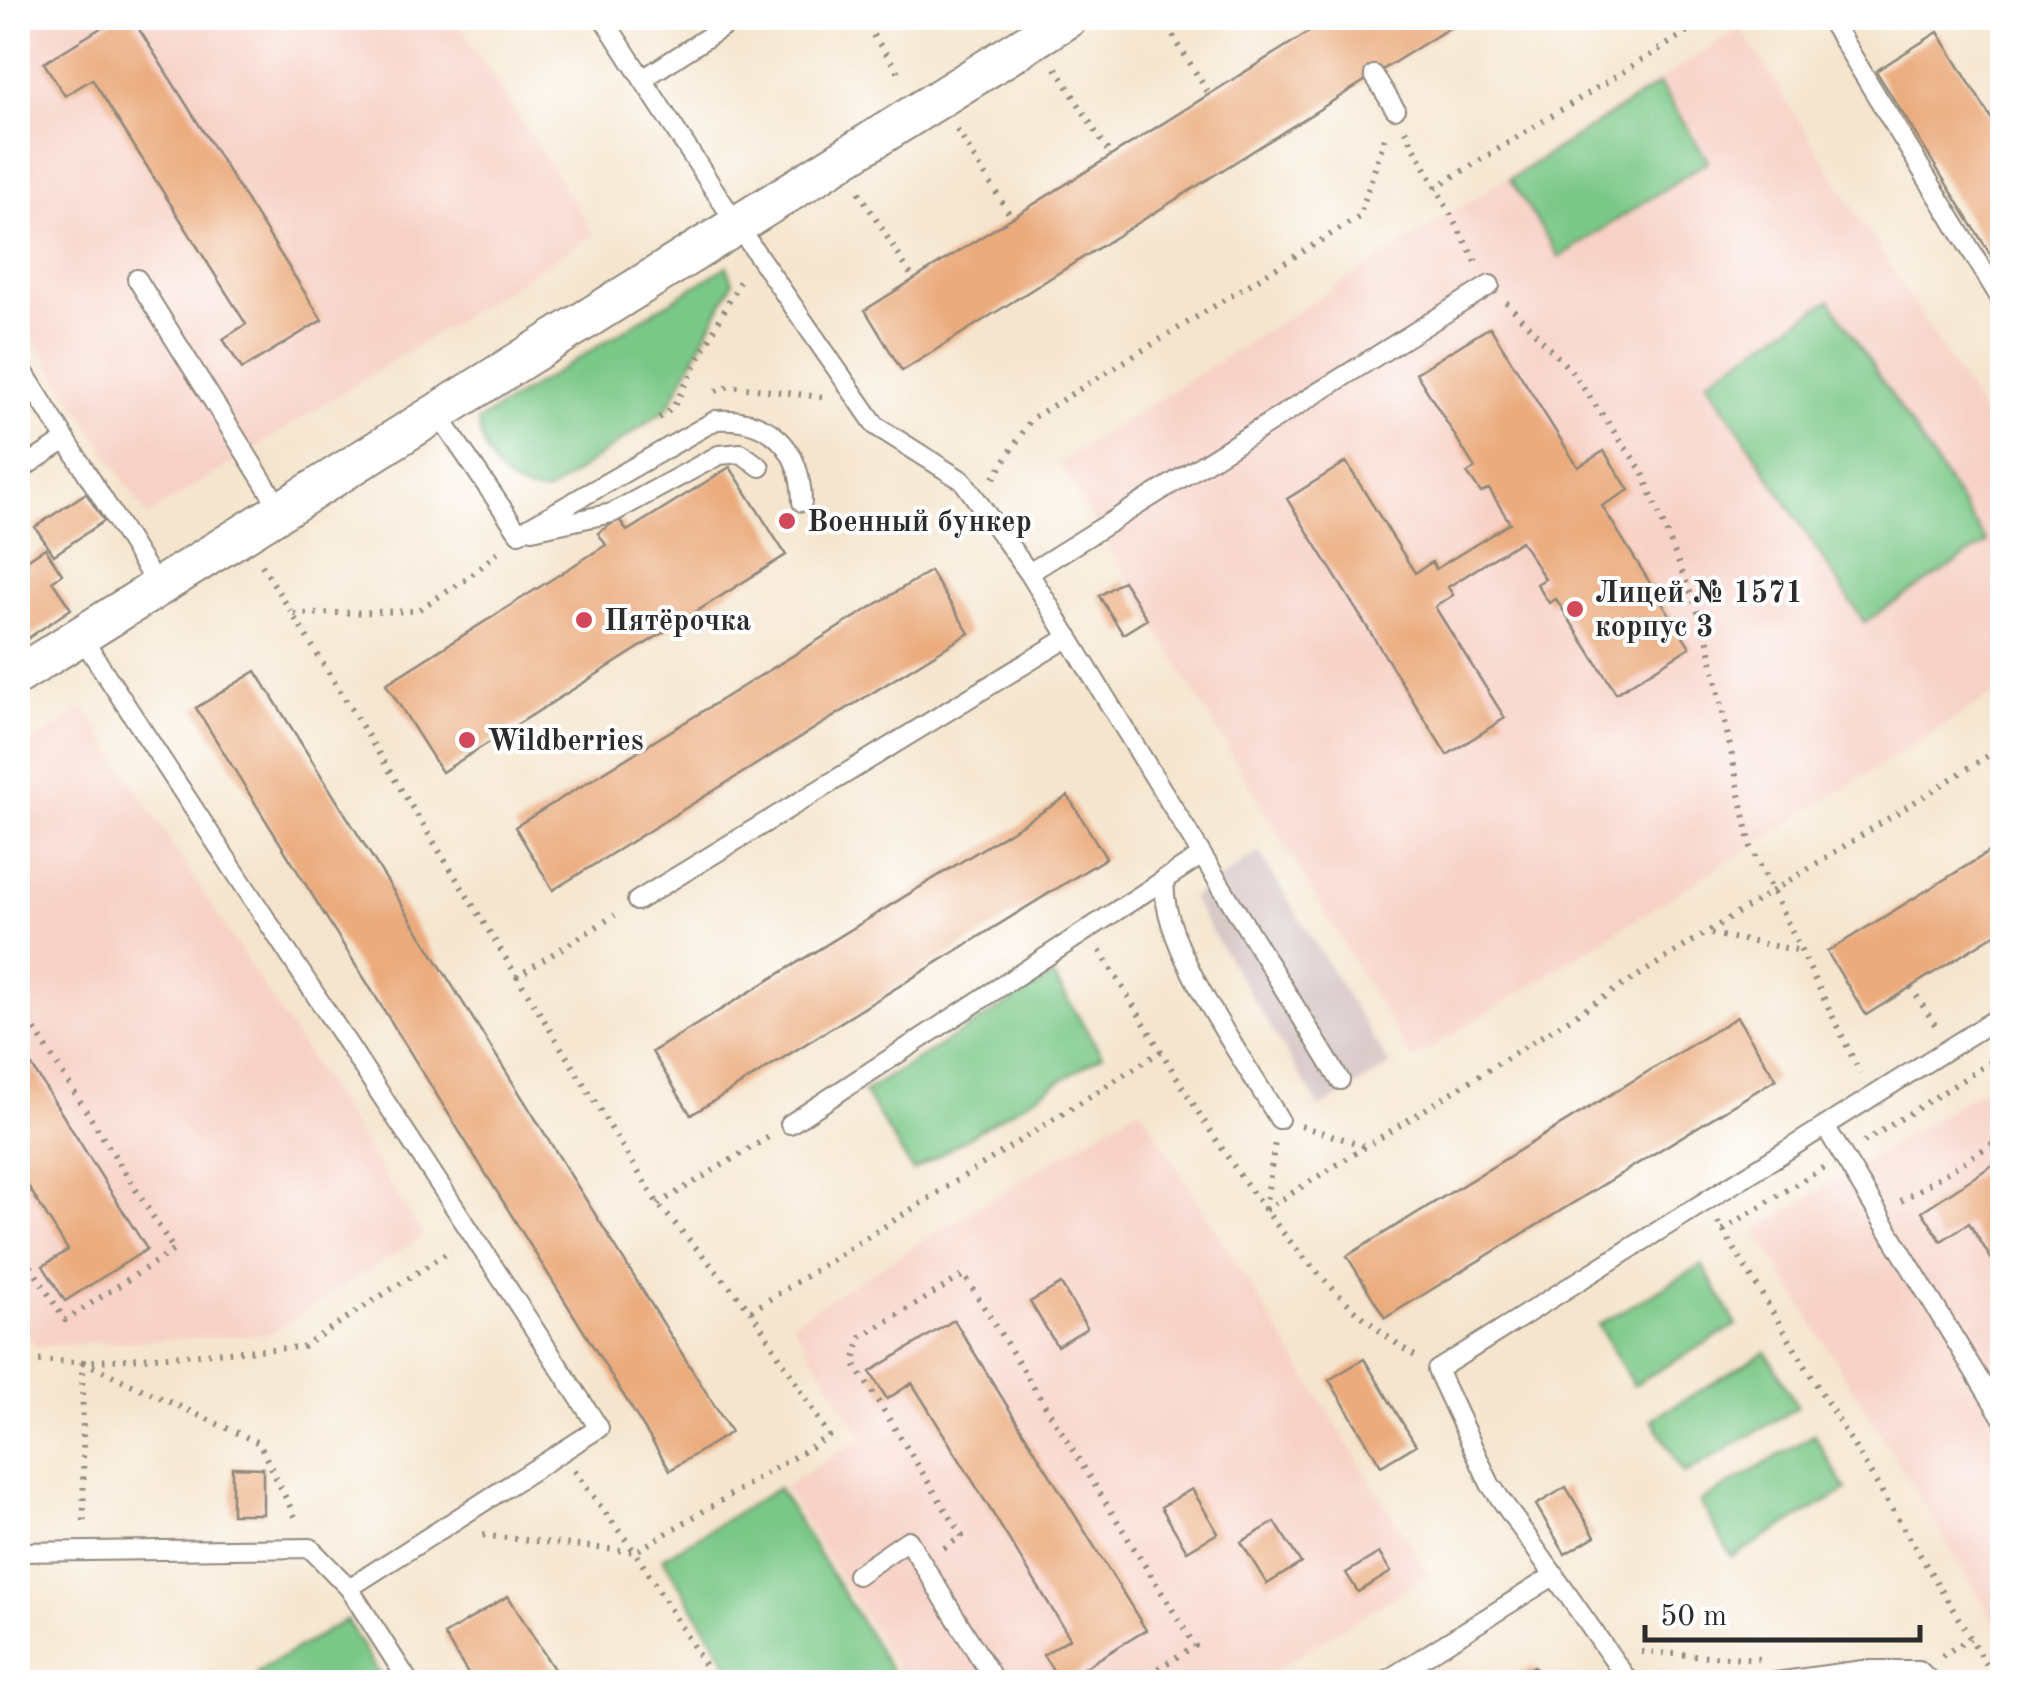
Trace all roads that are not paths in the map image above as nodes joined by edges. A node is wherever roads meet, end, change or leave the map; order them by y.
1 (603, 18) edge
2 (737, 18) edge
3 (1068, 18) edge
4 (1830, 18) edge
5 (1374, 75) dead end
6 (643, 78) junction
7 (1395, 109) road end
8 (746, 238) junction
9 (136, 280) dead end
10 (1490, 285) road end
11 (2002, 301) edge
12 (18, 363) edge
13 (437, 413) junction
14 (66, 440) junction
15 (760, 468) dead end
16 (18, 471) edge
17 (802, 502) dead end
18 (281, 510) junction
19 (519, 533) junction
20 (1029, 573) junction
21 (158, 587) junction
22 (80, 636) junction
23 (1069, 637) junction
24 (18, 675) edge
25 (1202, 854) junction
26 (1165, 878) junction
27 (638, 901) road end
28 (2002, 1015) edge
29 (1340, 1080) dead end
30 (1279, 1119) road end
31 (790, 1124) road end
32 (1825, 1126) junction
33 (2002, 1417) edge
34 (18, 1552) edge
35 (856, 1575) dead end
36 (1555, 1575) junction
37 (348, 1588) junction
38 (408, 1682) edge
39 (995, 1682) edge
40 (1384, 1682) edge
41 (1629, 1682) edge
42 (1776, 1682) edge
43 (1930, 1682) edge

1 - 6 lane
2 - 6 lane
3 - 8 street
4 - 11 lane
5 - 7 lane
6 - 8 lane
8 - 13 street
8 - 20 lane
9 - 18 lane
10 - 20 lane
12 - 14 lane
13 - 18 street
13 - 19 lane
14 - 16 lane
14 - 21 lane
15 - 19 lane
17 - 19 lane
18 - 21 street
20 - 23 lane
21 - 22 street
22 - 24 street
22 - 37 lane
23 - 25 lane
23 - 27 lane
25 - 26 lane
25 - 29 lane
26 - 30 lane
26 - 31 lane
28 - 32 lane
32 - 33 lane
32 - 36 lane
34 - 37 lane
35 - 39 lane
36 - 40 lane
36 - 41 lane
37 - 38 lane
42 - 43 lane

